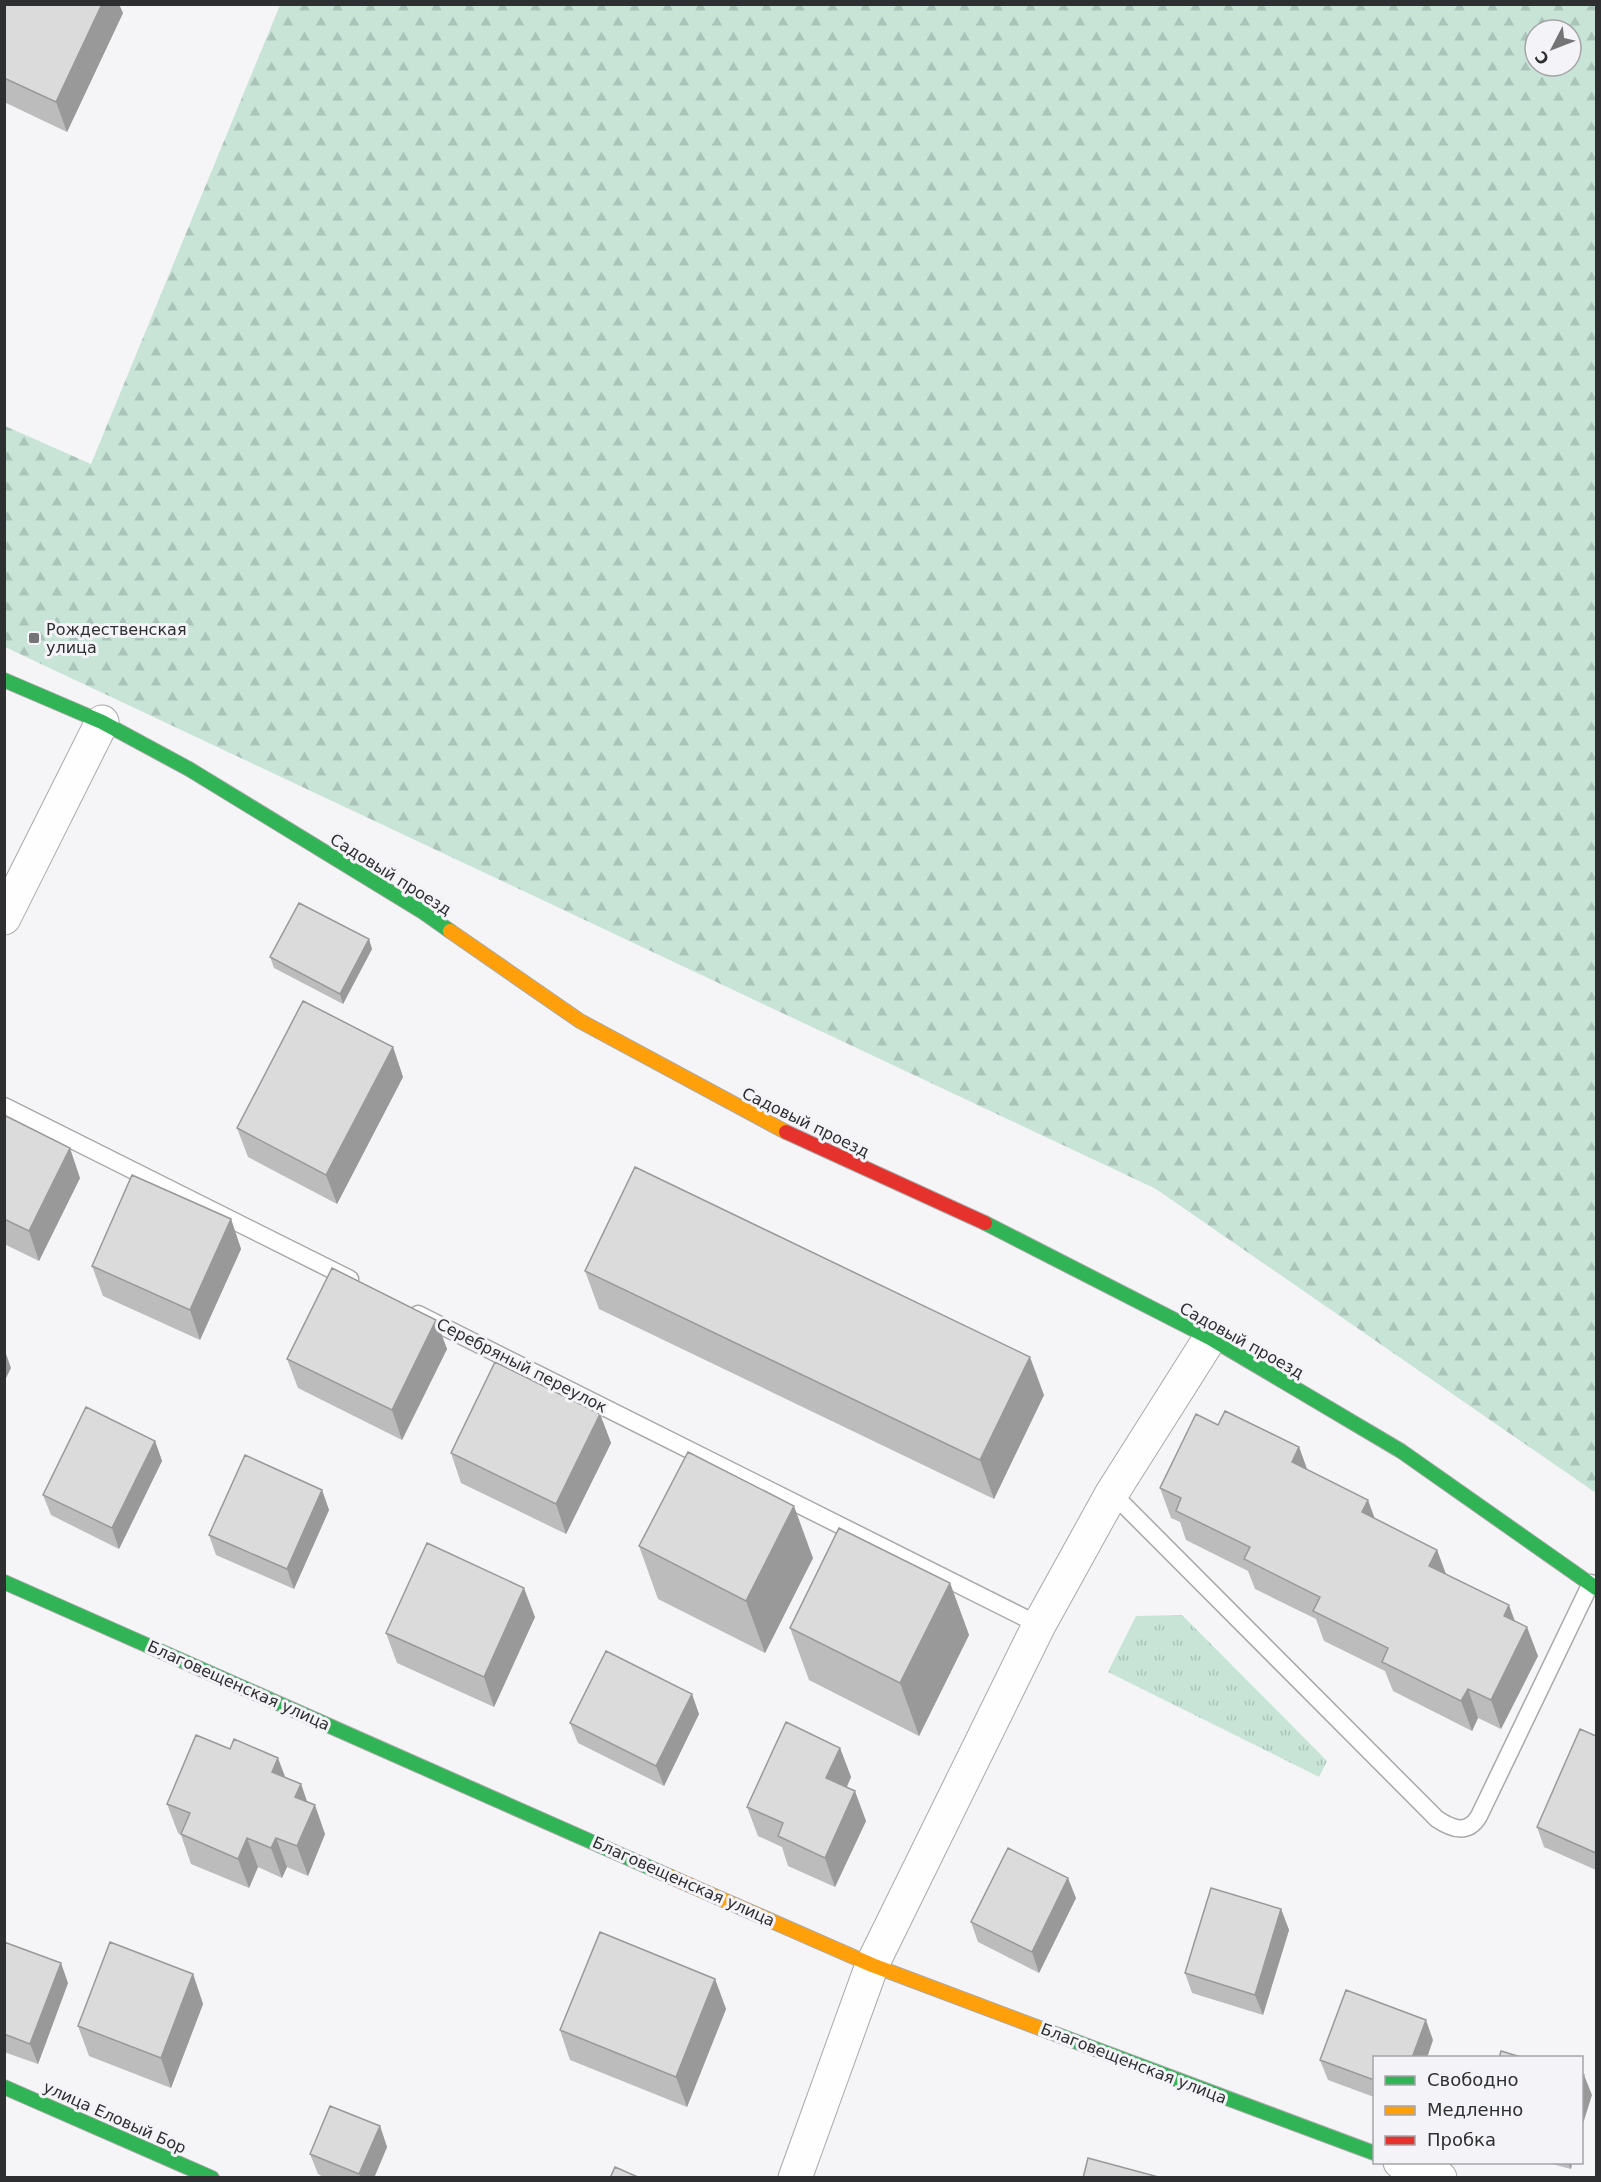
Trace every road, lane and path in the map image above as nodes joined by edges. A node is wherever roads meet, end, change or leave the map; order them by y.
1 (4, 680) edge
2 (102, 722) junction
3 (4, 918) edge
4 (4, 1106) edge
5 (367, 1288) edge
6 (399, 1304) edge
7 (1210, 1338) junction
8 (1112, 1493) junction
9 (4, 1581) edge
10 (1594, 1585) edge
11 (1039, 1625) junction
12 (872, 1965) junction
13 (4, 2087) edge
14 (1373, 2153) edge
15 (1403, 2164) edge
16 (212, 2178) edge
17 (795, 2178) edge
18 (1440, 2178) edge

1 - 2 street, Садовый проезд
2 - 3 street
2 - 7 street, Садовый проезд
4 - 5 lane
6 - 11 lane, Серебряный переулок
7 - 8 street
7 - 10 street, Садовый проезд
8 - 10 lane
8 - 11 street
9 - 12 street, Благовещенская улица
11 - 12 street
12 - 14 street, Благовещенская улица
12 - 17 street
13 - 16 street, улица Еловый Бор
15 - 18 street

